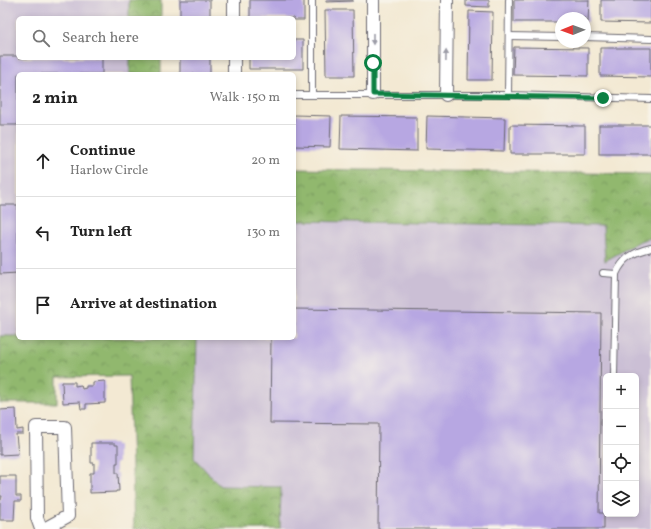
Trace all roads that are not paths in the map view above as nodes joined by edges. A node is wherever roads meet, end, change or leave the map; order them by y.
1 (234, 0) edge
2 (312, 0) edge
3 (373, 0) edge
4 (447, 0) edge
5 (509, 0) edge
6 (234, 16) edge
7 (509, 36) junction
8 (555, 37) edge
9 (591, 37) edge
10 (651, 38) edge
11 (234, 60) edge
12 (234, 72) edge
13 (373, 94) junction
14 (296, 95) edge
15 (312, 95) junction
16 (446, 95) junction
17 (508, 95) junction
18 (651, 99) edge
19 (651, 248) edge
20 (602, 273) dead end
21 (616, 274) junction
22 (614, 373) edge
23 (41, 529) edge
24 (44, 529) edge

1 - 6 street
2 - 15 lane
3 -> 13 street
16 -> 4 street
5 - 7 lane
7 - 8 lane
7 - 17 lane
9 - 10 lane
11 - 12 street
13 - 15 lane
13 - 16 lane
14 - 15 lane
16 - 17 lane
17 - 18 lane
19 - 21 lane
20 - 21 lane
21 - 22 lane
23 - 24 street

